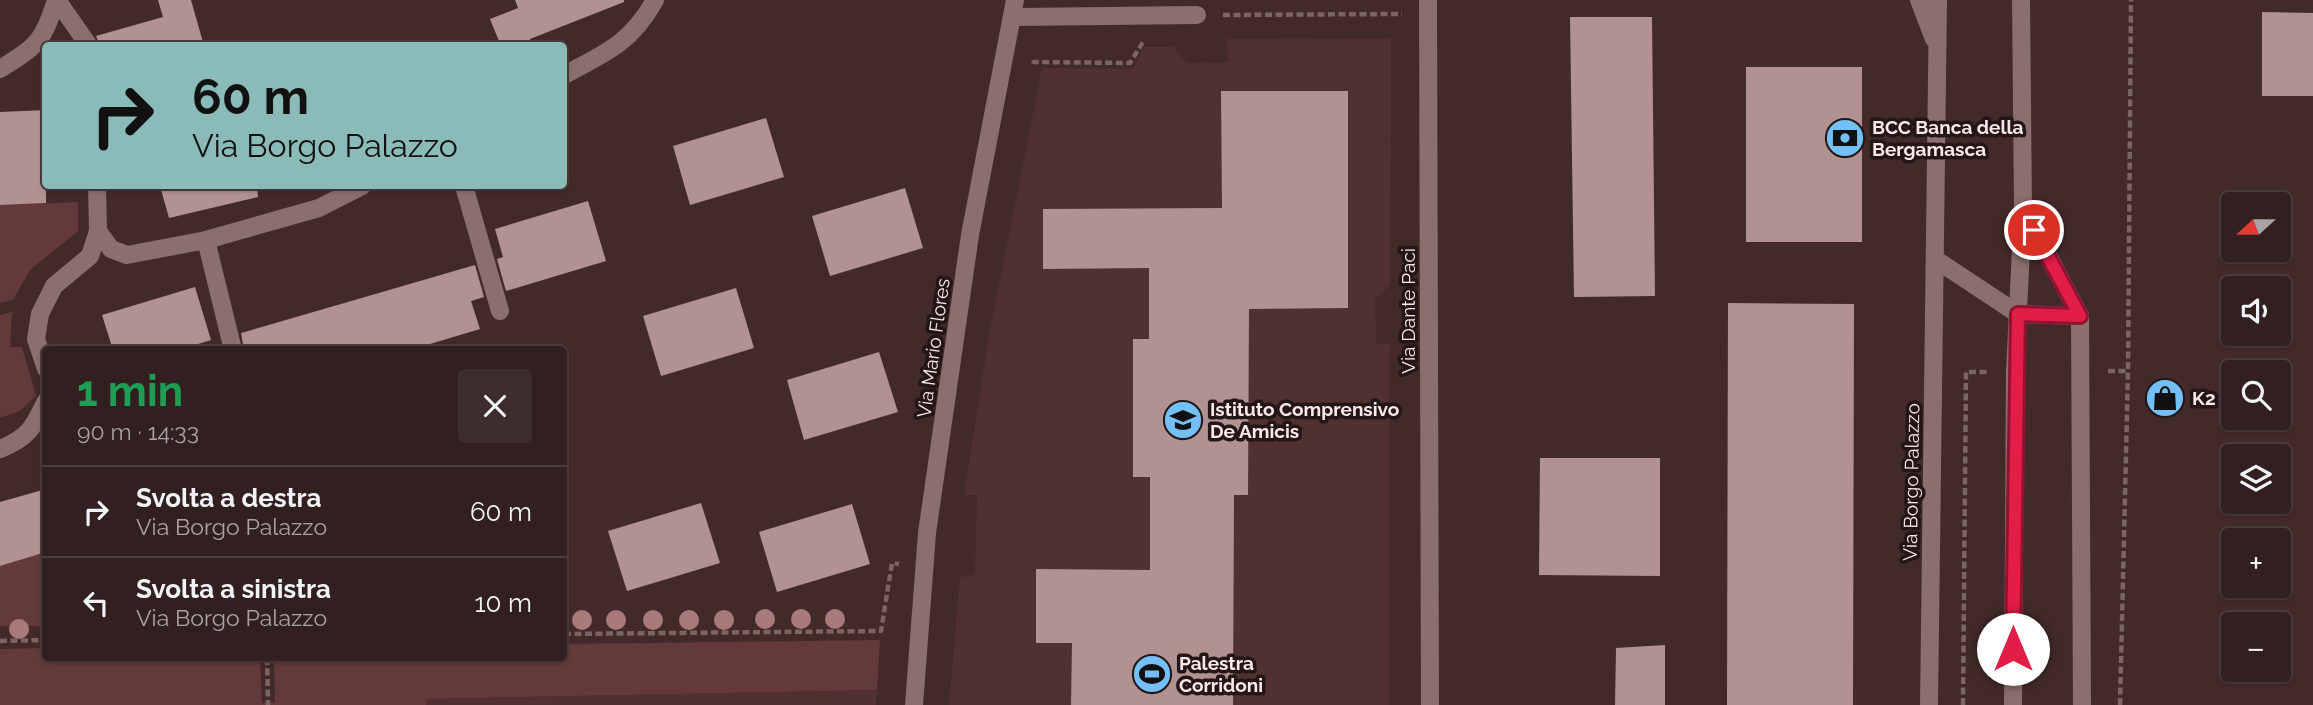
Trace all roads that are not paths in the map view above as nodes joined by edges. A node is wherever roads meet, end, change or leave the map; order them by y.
1 (57, 0) edge
2 (655, 0) edge
3 (1427, 0) edge
4 (1919, 0) edge
5 (1938, 0) edge
6 (2023, 5) edge
7 (1014, 9) edge
8 (1197, 15) road end
9 (86, 42) edge
10 (1937, 46) junction
11 (0, 69) edge
12 (567, 73) edge
13 (97, 189) edge
14 (356, 189) edge
15 (465, 189) edge
16 (2023, 208) junction
17 (98, 231) junction
18 (206, 240) junction
19 (1935, 259) junction
20 (500, 312) dead end
21 (2018, 314) junction
22 (2080, 316) junction
23 (232, 346) edge
24 (42, 357) edge
25 (42, 409) edge
26 (0, 449) edge
27 (914, 705) edge
28 (1430, 705) edge
29 (1928, 705) edge
30 (2013, 705) edge
31 (2082, 705) edge

1 - 9 street
1 - 11 street
2 - 12 street
3 - 28 street, Via Dante Paci
4 - 10 street, Via Borgo Palazzo
5 - 10 street, Via Borgo Palazzo
6 - 16 street
7 - 8 street
7 - 27 street, Via Mario Flores
10 - 19 street, Via Borgo Palazzo
13 - 17 street
14 - 18 street
15 - 20 street
16 - 21 street
16 - 22 street
17 - 18 street
17 - 24 street
18 - 23 street
19 - 21 street
19 - 29 street, Via Borgo Palazzo
21 - 22 street
21 - 30 street
22 - 31 street
25 - 26 street

